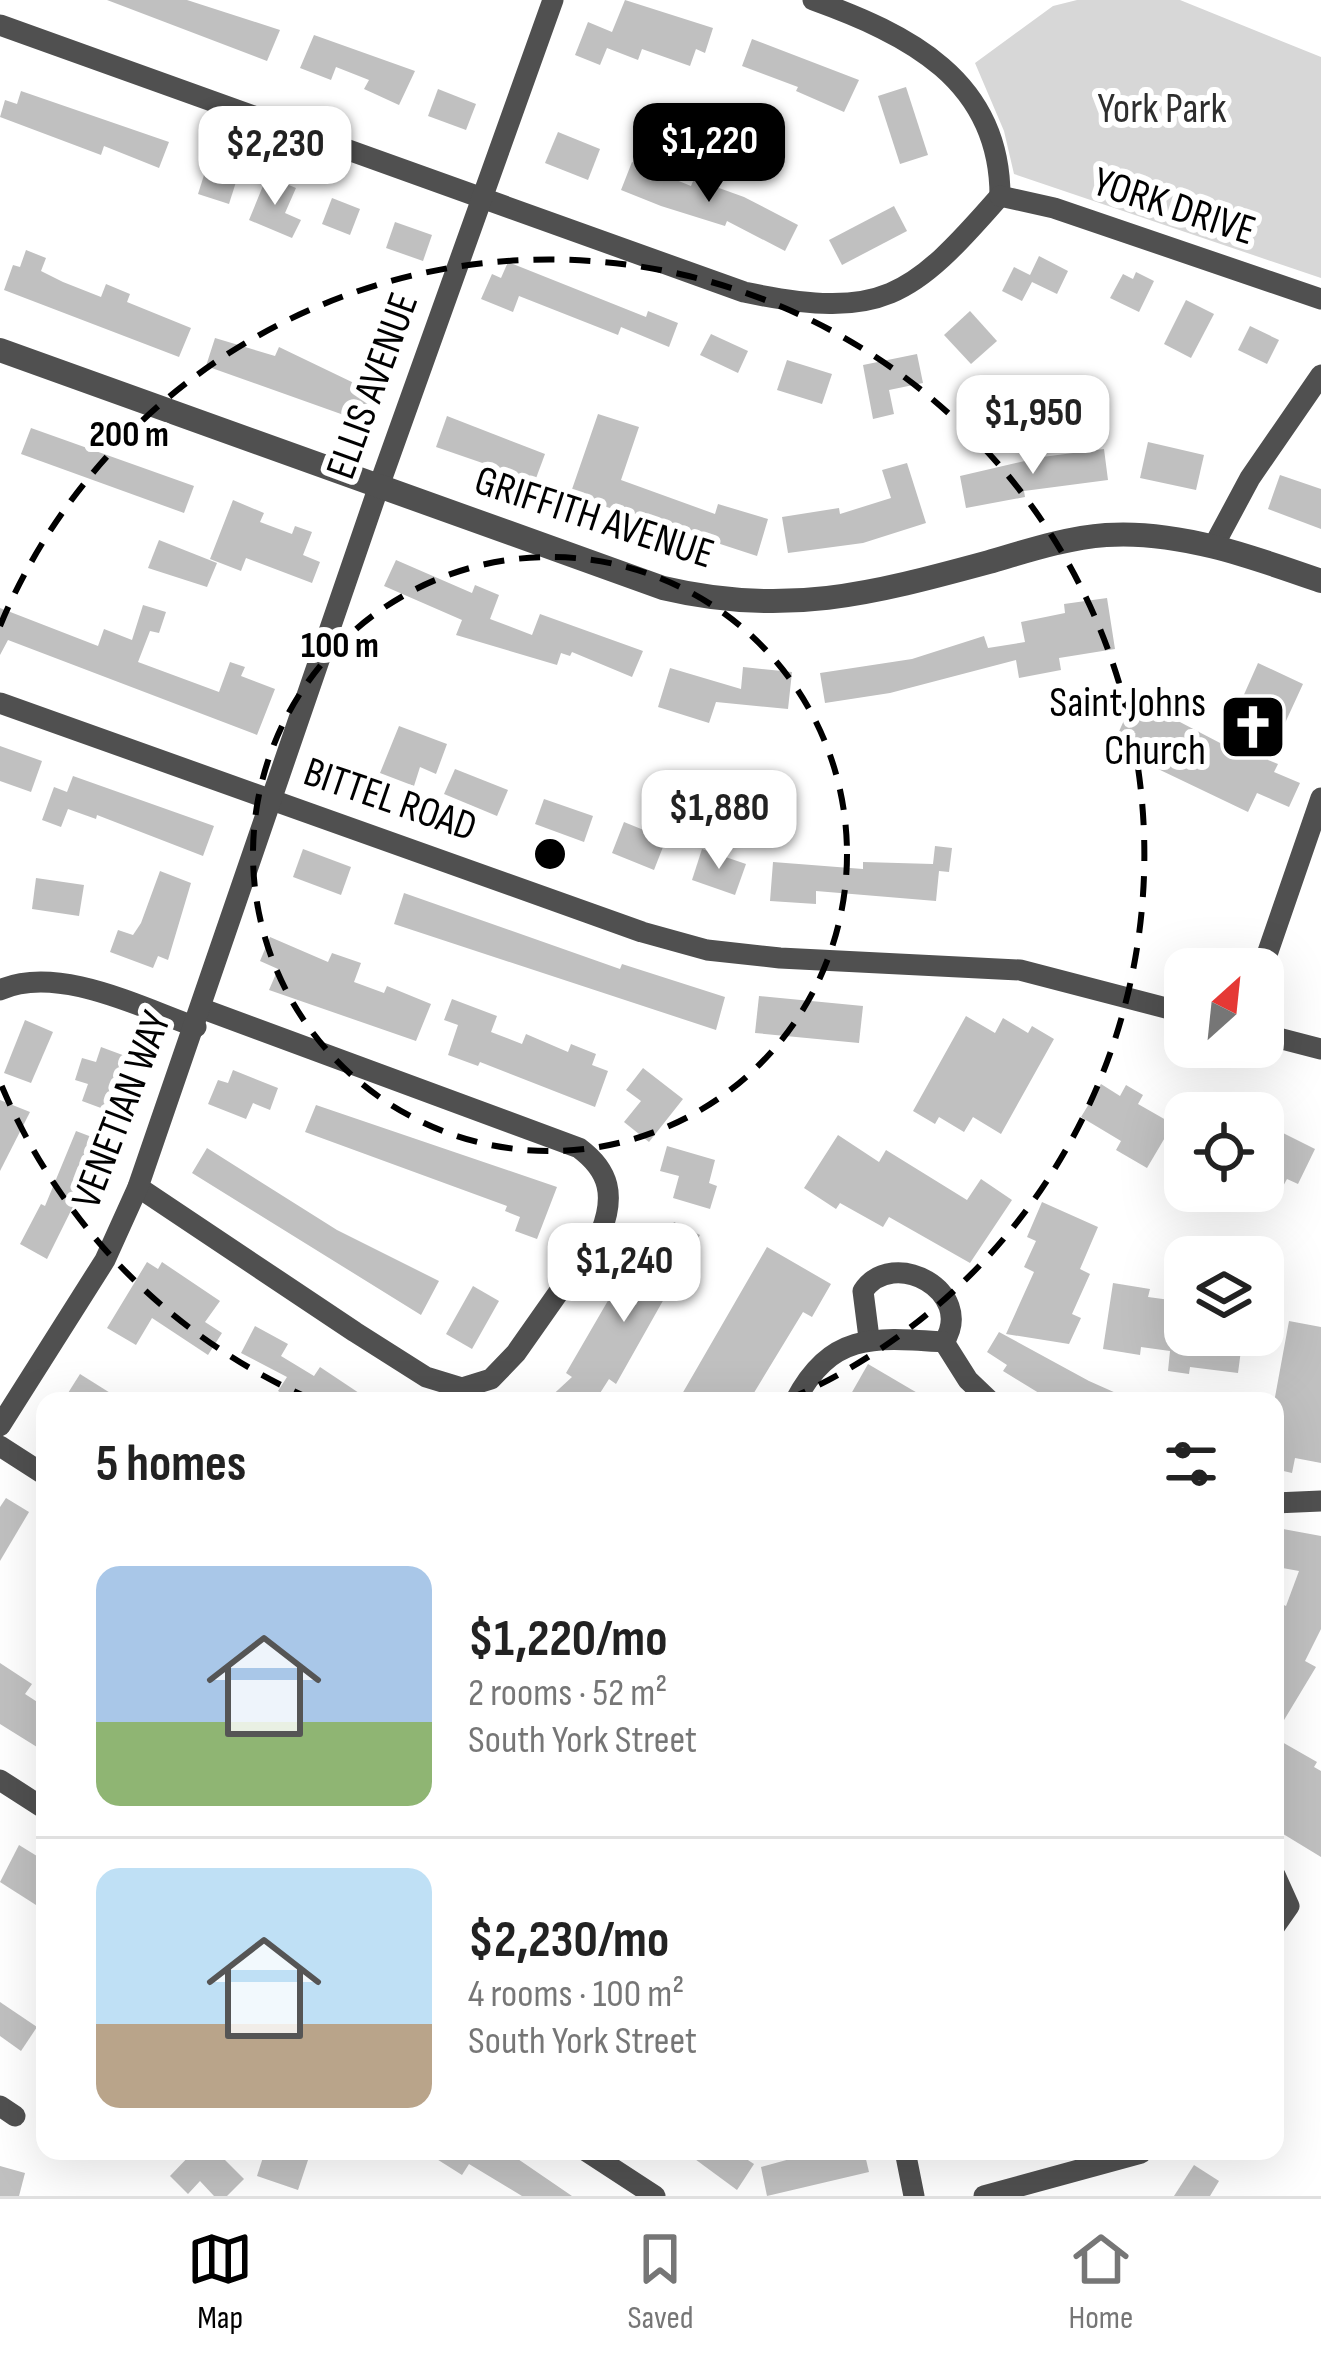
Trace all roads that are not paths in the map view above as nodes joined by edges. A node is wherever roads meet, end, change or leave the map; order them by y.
1 (554, 0) edge
2 (813, 0) edge
3 (0, 25) edge
4 (1000, 196) junction
5 (481, 200) junction
6 (1321, 299) edge
7 (0, 350) edge
8 (1321, 375) edge
9 (379, 487) junction
10 (1213, 547) junction
11 (1321, 581) edge
12 (0, 703) edge
13 (1321, 797) edge
14 (274, 801) junction
15 (1269, 948) edge
16 (0, 990) edge
17 (1164, 1007) edge
18 (200, 1018) junction
19 (1284, 1039) edge
20 (1321, 1049) edge
21 (138, 1187) junction
22 (869, 1339) junction
23 (944, 1342) junction
24 (801, 1392) edge
25 (981, 1392) edge
26 (0, 1426) edge
27 (0, 1446) edge
28 (36, 1469) edge
29 (1321, 1501) edge
30 (1284, 1503) edge
31 (0, 1780) edge
32 (36, 1803) edge
33 (600, 2160) edge
34 (906, 2160) edge
35 (1115, 2160) edge
36 (655, 2196) edge
37 (914, 2196) edge
38 (984, 2196) edge

1 - 5 street, ELLIS AVENUE
2 - 4 street
3 - 5 street
4 - 5 street
4 - 6 street, YORK DRIVE
5 - 9 street, ELLIS AVENUE
7 - 9 street, GRIFFITH AVENUE
8 - 10 street
9 - 10 street, GRIFFITH AVENUE
9 - 14 street, ELLIS AVENUE
10 - 11 street, GRIFFITH AVENUE
12 - 14 street, BITTEL ROAD
13 - 15 street
14 - 17 street, BITTEL ROAD
14 - 18 street, VENETIAN WAY
16 - 18 street
18 - 21 street, VENETIAN WAY
18 - 21 street
19 - 20 street
21 - 26 street, VENETIAN WAY
22 - 23 street
22 - 23 street
22 - 24 street
23 - 25 street
27 - 28 street
29 - 30 street
31 - 32 street
33 - 36 street
34 - 37 street
35 - 38 street

